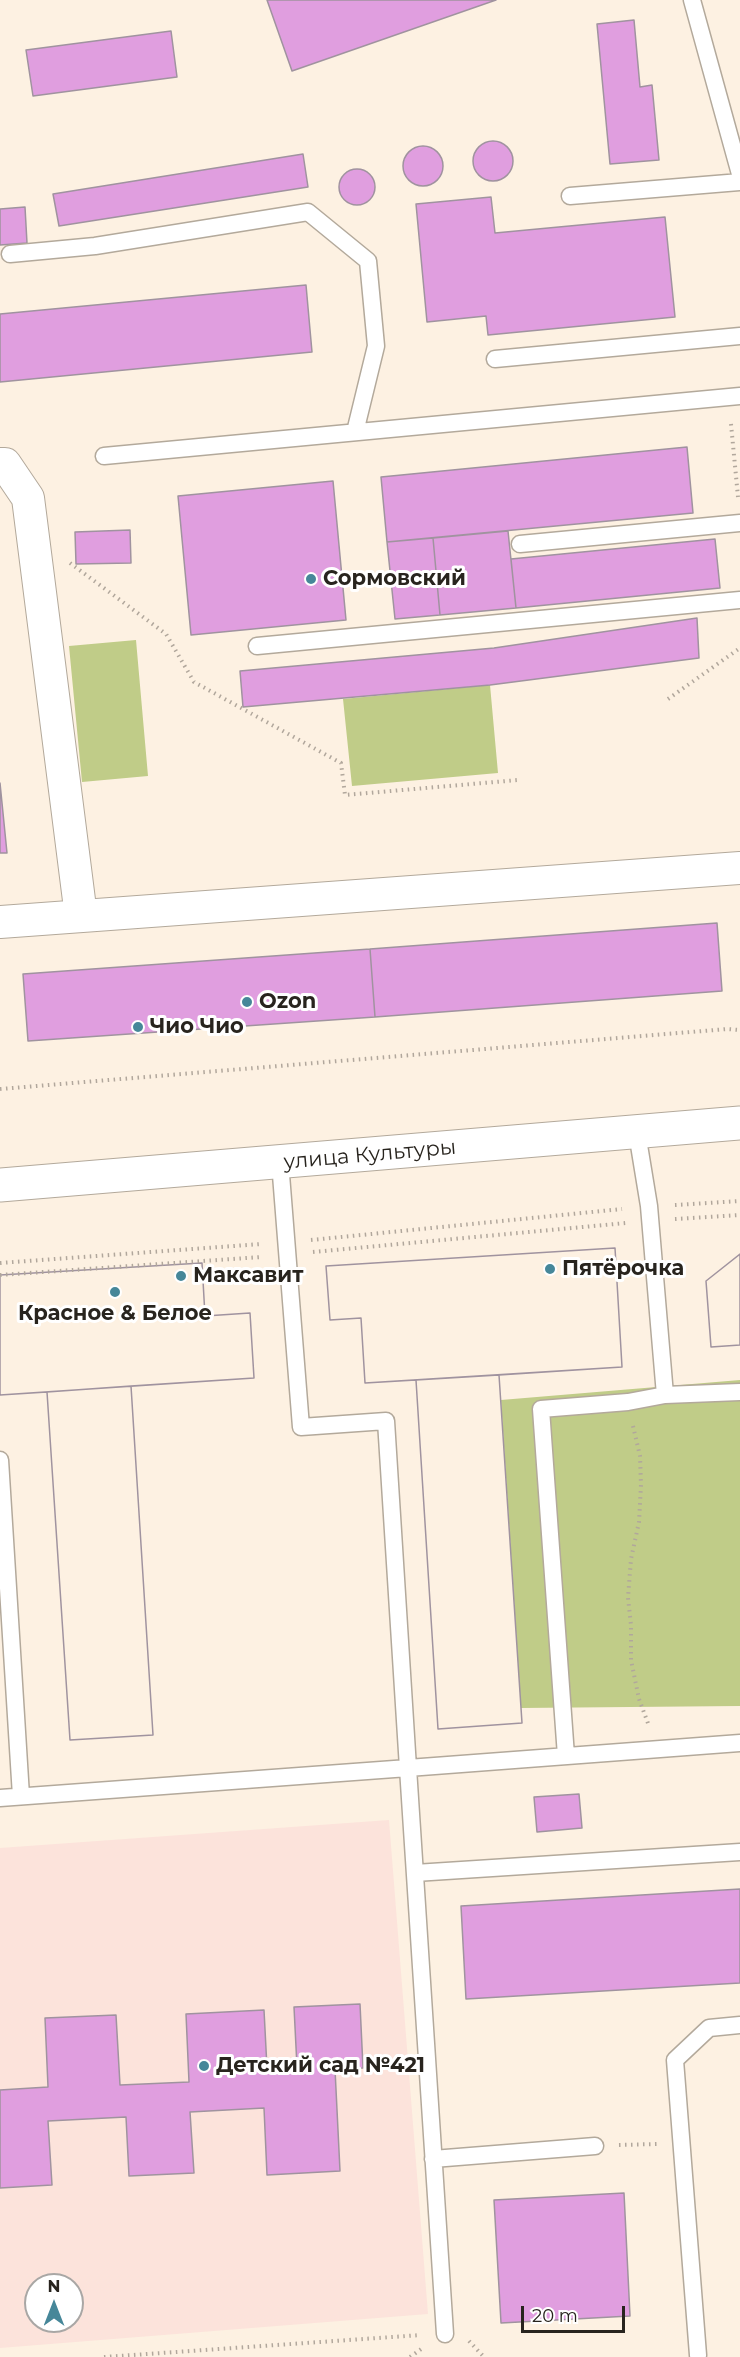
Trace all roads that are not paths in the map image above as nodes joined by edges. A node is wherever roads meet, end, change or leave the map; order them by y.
1 (692, 0) edge
2 (740, 174) edge
3 (740, 182) edge
4 (570, 196) dead end
5 (10, 254) dead end
6 (740, 336) edge
7 (495, 359) dead end
8 (734, 396) edge
9 (355, 432) junction
10 (104, 456) dead end
11 (0, 464) edge
12 (740, 523) edge
13 (520, 544) dead end
14 (740, 600) edge
15 (257, 646) dead end
16 (740, 868) edge
17 (81, 916) junction
18 (0, 922) edge
19 (740, 1123) edge
20 (637, 1133) junction
21 (280, 1162) junction
22 (0, 1185) edge
23 (740, 1392) edge
24 (665, 1395) junction
25 (0, 1460) edge
26 (740, 1743) edge
27 (566, 1756) junction
28 (408, 1768) junction
29 (21, 1796) junction
30 (0, 1798) edge
31 (740, 1852) edge
32 (415, 1874) junction
33 (740, 2025) edge
34 (595, 2146) road end
35 (434, 2159) junction
36 (445, 2334) road end
37 (698, 2355) dead end

1 - 2 lane
3 - 4 lane
5 - 9 lane
6 - 7 lane
8 - 9 lane
9 - 10 lane
11 - 17 street
12 - 13 lane
14 - 15 lane
16 - 17 street
17 - 18 street
19 - 20 main road, улица Культуры
20 - 21 main road, улица Культуры
20 - 24 lane
21 - 22 main road, улица Культуры
21 - 28 lane
23 - 24 lane
24 - 27 lane
25 - 29 lane
26 - 27 lane
27 - 28 lane
28 - 29 lane
28 - 32 lane
29 - 30 lane
31 - 32 lane
32 - 35 lane
33 - 37 lane
34 - 35 lane
35 - 36 lane

